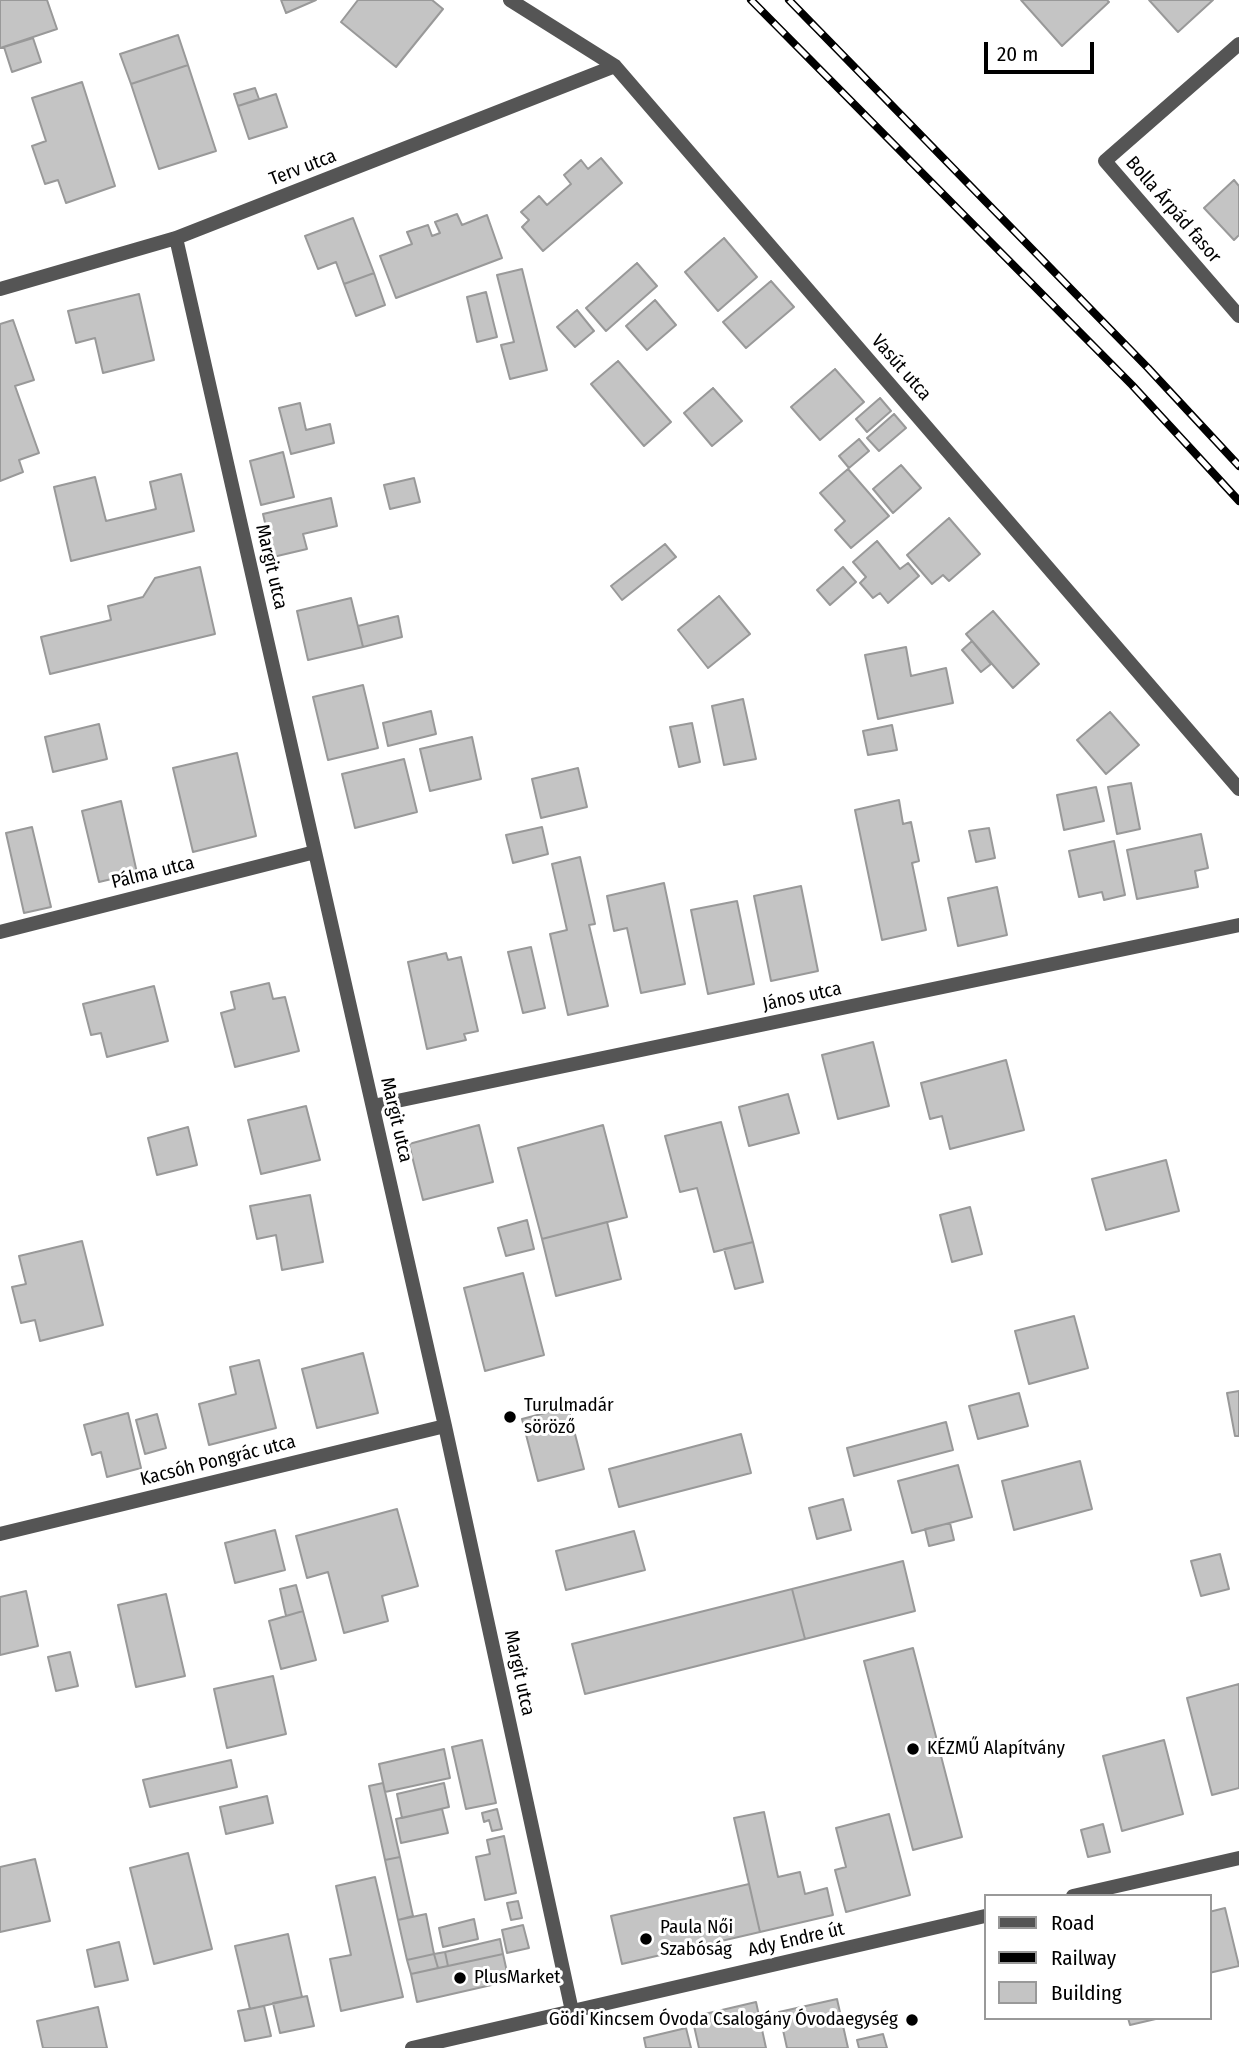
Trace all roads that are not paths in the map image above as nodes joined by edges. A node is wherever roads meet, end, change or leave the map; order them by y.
1 (510, 0) edge
2 (1239, 44) edge
3 (615, 66) junction
4 (176, 238) junction
5 (1, 285) edge
6 (1239, 316) edge
7 (1239, 789) edge
8 (315, 852) junction
9 (1239, 925) edge
10 (0, 932) edge
11 (373, 1107) junction
12 (445, 1426) junction
13 (0, 1534) edge
14 (1239, 1858) edge
15 (1082, 1894) edge
16 (984, 1916) edge
17 (572, 2011) junction
18 (412, 2048) edge

1 - 3 street, Vasút utca
2 - 6 street, Bolla Árpád fasor
3 - 4 street, Terv utca
3 - 7 street, Vasút utca
4 - 5 street, Terv utca
4 - 8 street, Margit utca
8 - 10 street, Pálma utca
8 - 11 street, Margit utca
9 - 11 street, János utca
11 - 12 street, Margit utca
12 - 13 street, Kacsóh Pongrác utca
12 - 17 street, Margit utca
14 - 15 street
16 - 17 street, Ady Endre út
17 - 18 street, Ady Endre út

